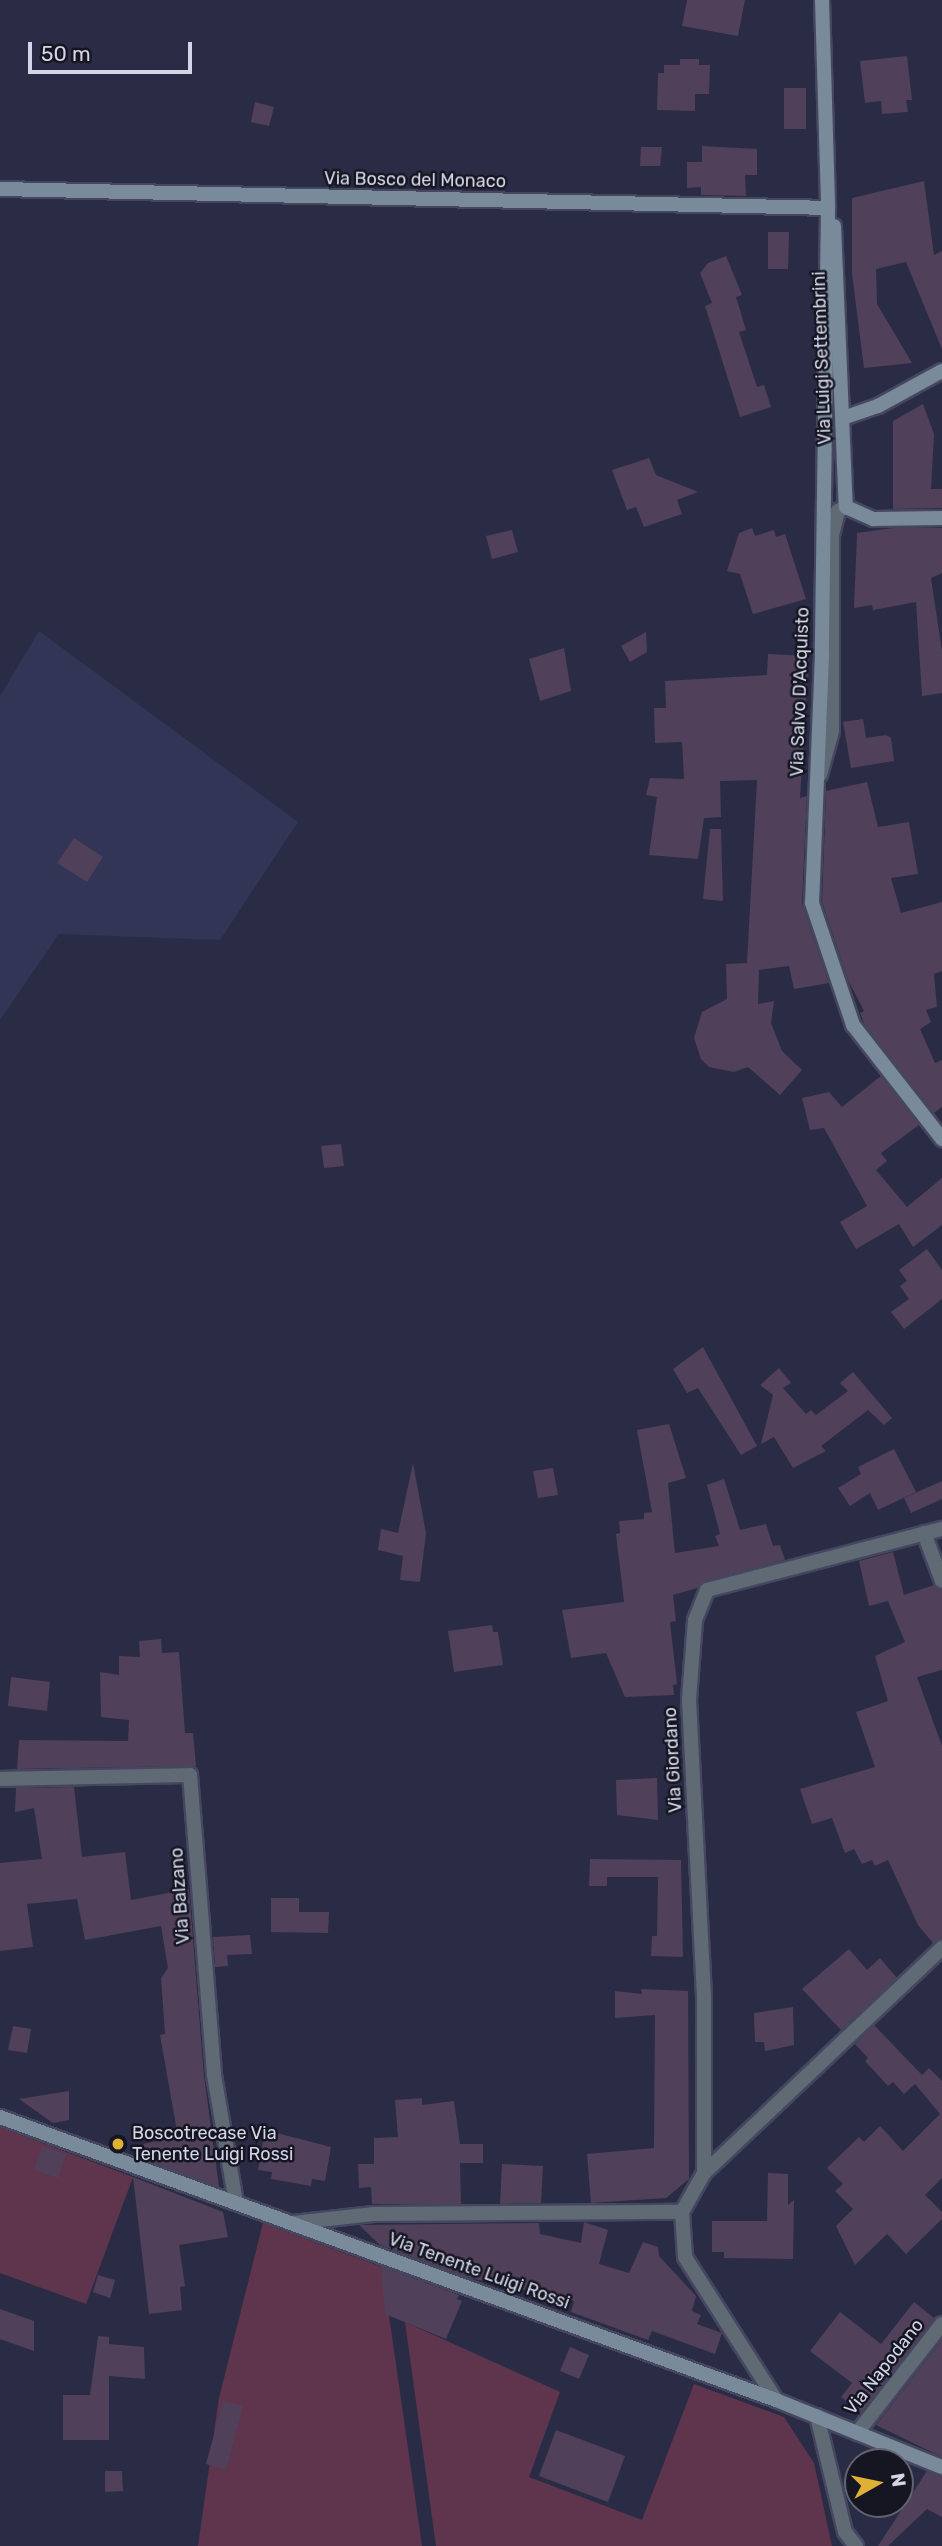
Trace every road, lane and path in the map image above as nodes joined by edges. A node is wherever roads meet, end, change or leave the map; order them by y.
1 (822, 0) edge
2 (0, 189) edge
3 (828, 208) junction
4 (942, 371) edge
5 (843, 418) junction
6 (846, 508) junction
7 (942, 518) edge
8 (817, 788) junction
9 (942, 1139) edge
10 (942, 1529) edge
11 (924, 1533) junction
12 (942, 1581) edge
13 (0, 1779) edge
14 (942, 1948) edge
15 (0, 2117) edge
16 (704, 2173) junction
17 (236, 2202) junction
18 (682, 2212) junction
19 (293, 2223) junction
20 (942, 2324) edge
21 (776, 2400) junction
22 (817, 2416) junction
23 (857, 2433) junction
24 (942, 2467) edge
25 (856, 2546) edge

1 - 3 street
2 - 3 street, Via Bosco del Monaco
3 - 5 street, Via Luigi Settembrini
3 - 8 street, Via Salvo D'Acquisto
4 - 5 street
5 - 6 street, Via Luigi Settembrini
6 - 7 street
6 - 8 street
8 - 9 street, Via Salvo D'Acquisto
10 - 11 street, Via Giordano
11 - 12 street
11 - 16 street, Via Giordano
13 - 17 street, Via Balzano
14 - 16 street
15 - 17 street, Via Tenente Luigi Rossi
16 - 18 street
17 - 19 street, Via Tenente Luigi Rossi
18 - 19 street
18 - 21 street
19 - 21 street, Via Tenente Luigi Rossi
20 - 23 street, Via Napodano
21 - 22 street, Via Tenente Luigi Rossi
22 - 23 street, Via Tenente Luigi Rossi
22 - 25 street
23 - 24 street, Via Tenente Luigi Rossi

